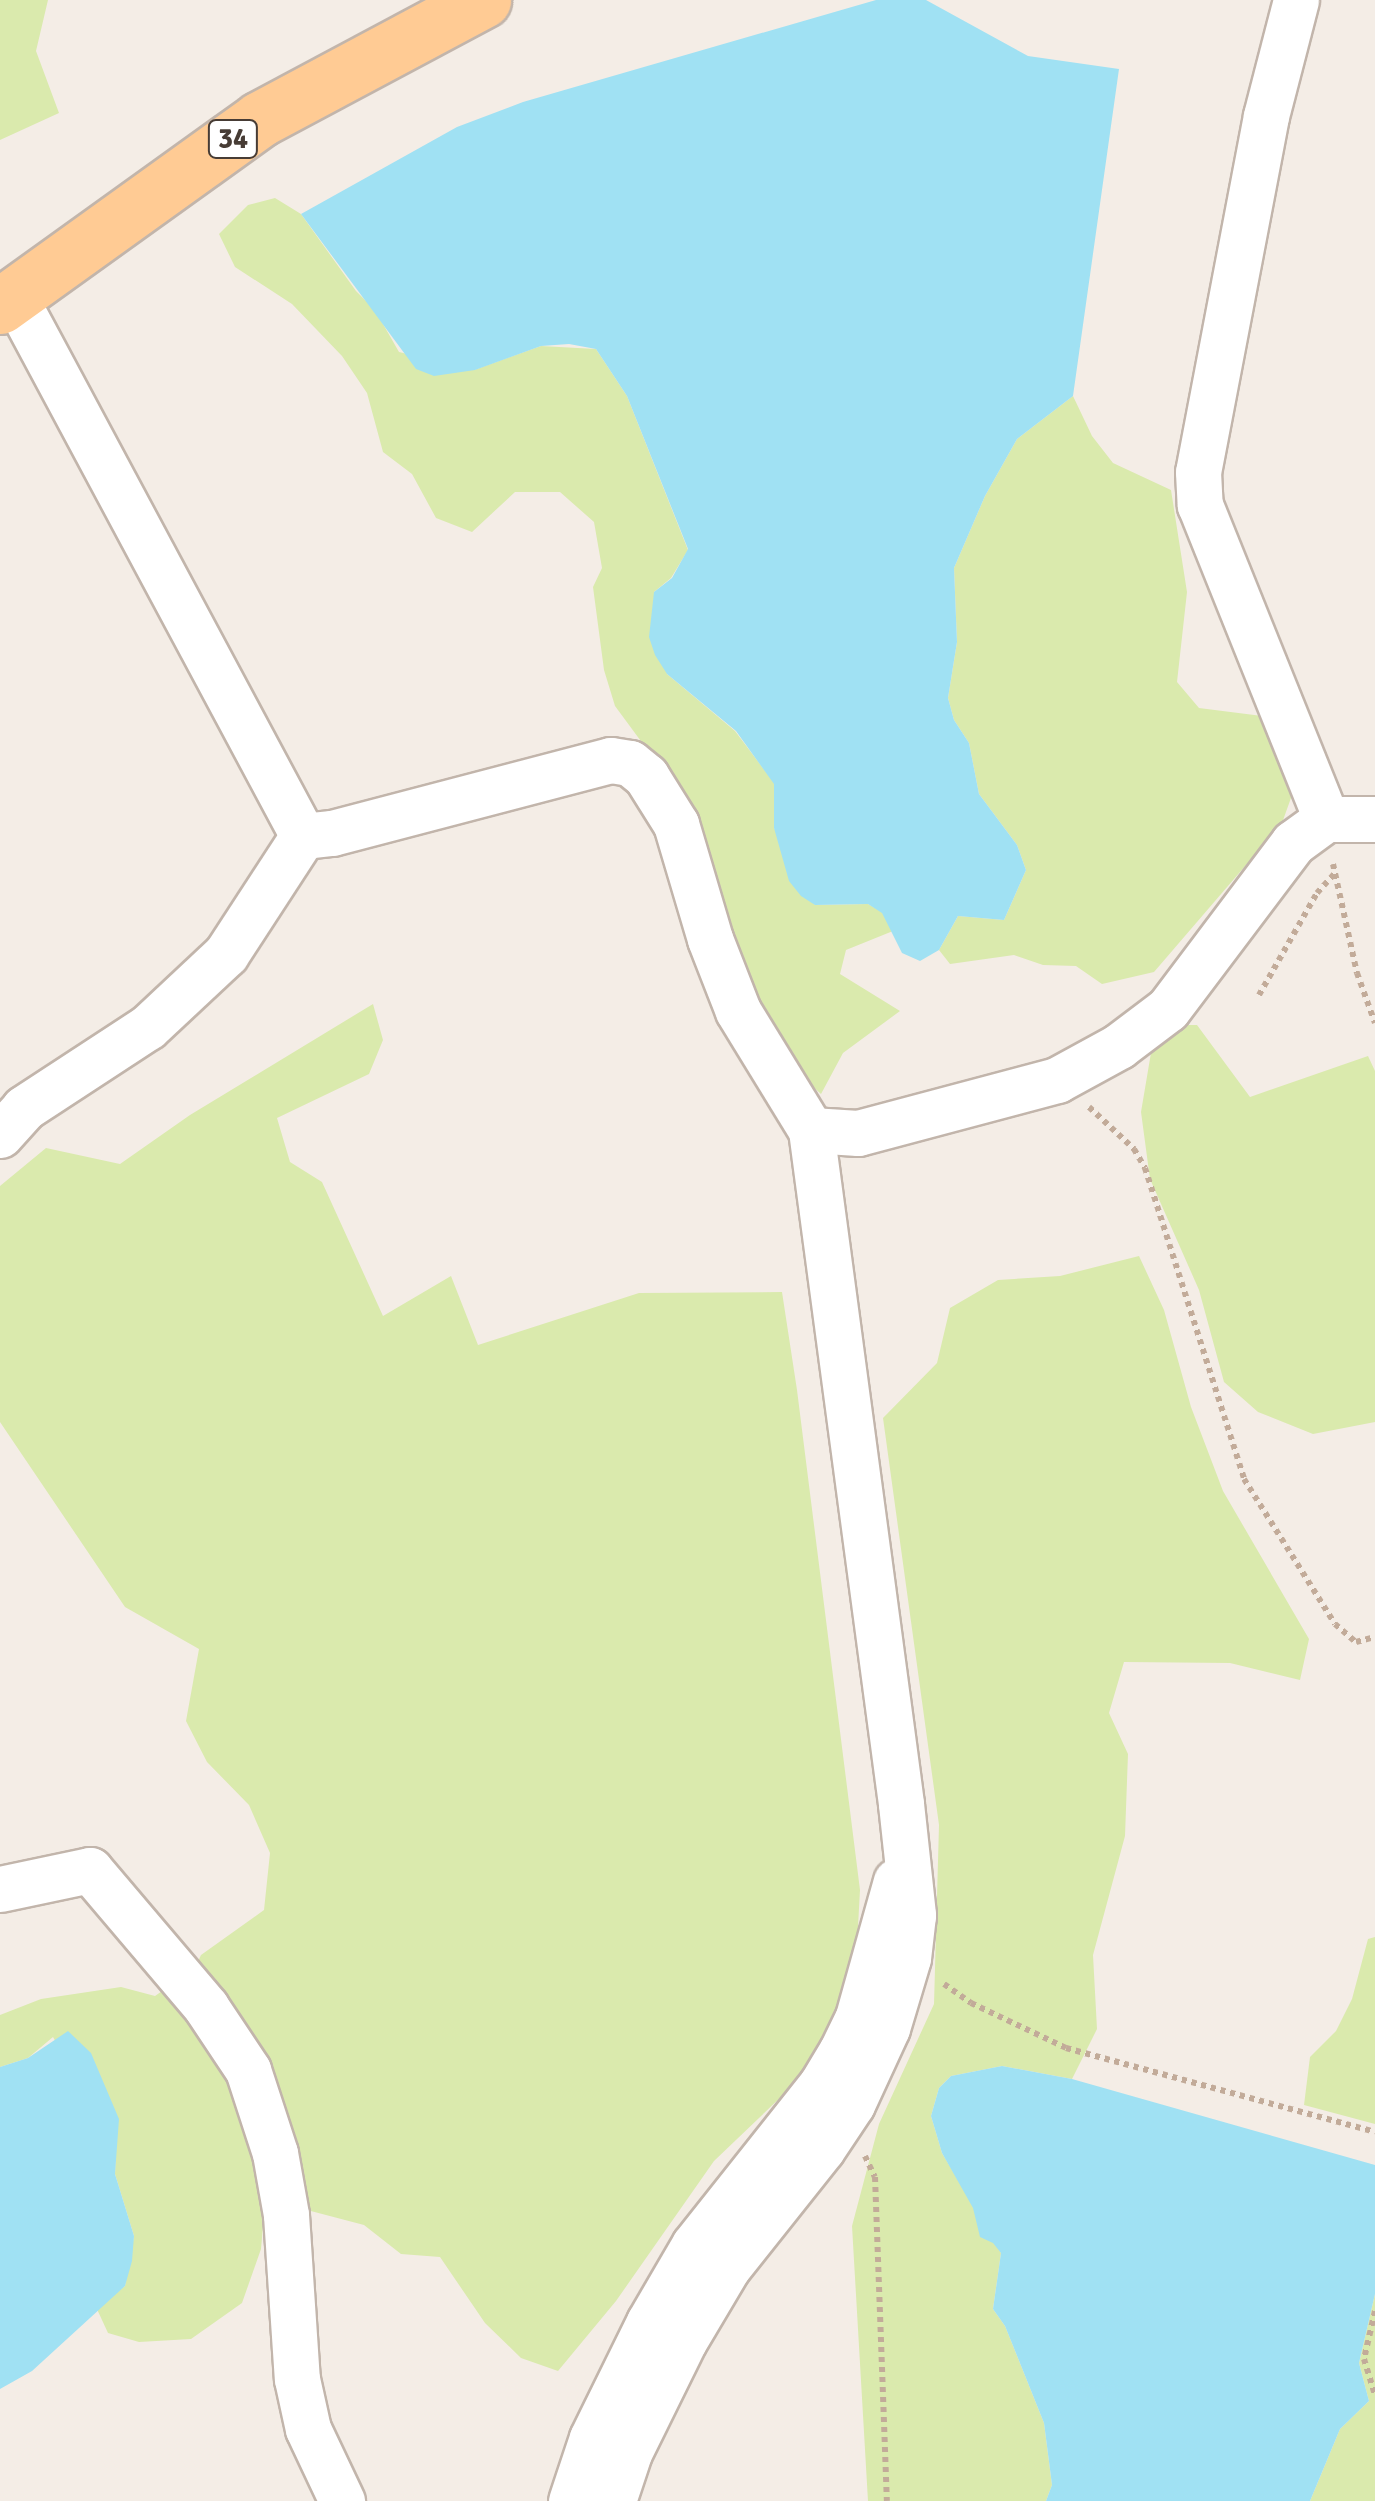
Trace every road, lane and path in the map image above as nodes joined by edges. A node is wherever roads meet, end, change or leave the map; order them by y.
1 (483, 0) edge
2 (1296, 0) edge
3 (7, 301) edge
4 (1326, 819) junction
5 (1375, 819) edge
6 (303, 836) junction
7 (1335, 873) junction
8 (1260, 995) dead end
9 (1375, 1022) edge
10 (1058, 1080) junction
11 (812, 1130) junction
12 (0, 1136) edge
13 (1375, 1637) edge
14 (905, 1856) junction
15 (0, 1889) edge
16 (906, 1965) junction
17 (838, 2126) junction
18 (1375, 2132) edge
19 (778, 2167) junction
20 (694, 2286) junction
21 (1375, 2311) edge
22 (1375, 2396) edge
23 (342, 2501) edge
24 (571, 2501) edge
25 (612, 2501) edge
26 (887, 2501) edge

1 - 3 main road, 34
2 - 4 street
3 - 6 street
4 - 5 street
4 - 7 path
4 - 10 street
6 - 11 street
6 - 12 street
7 - 8 path
7 - 9 path
10 - 11 street
10 - 13 path
11 - 14 street
14 - 16 street
14 - 19 street
15 - 23 street
16 - 17 street
16 - 18 path
17 - 19 street
17 - 26 path
19 - 20 street
20 - 24 street
20 - 25 street
21 - 22 path

